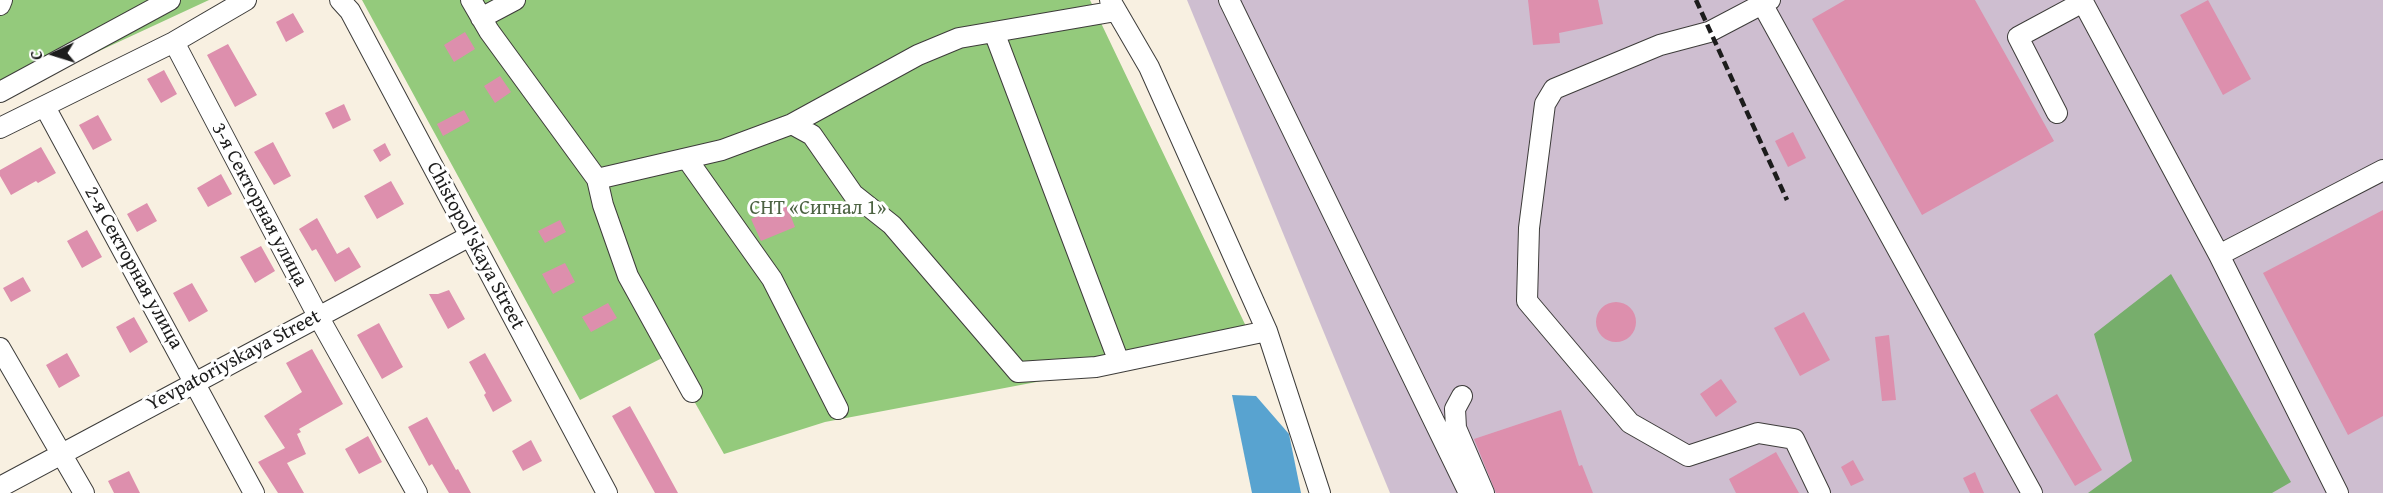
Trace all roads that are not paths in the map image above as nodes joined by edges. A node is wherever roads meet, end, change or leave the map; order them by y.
1 (2, 0) edge
2 (170, 0) edge
3 (246, 0) edge
4 (340, 0) edge
5 (471, 0) edge
6 (515, 0) edge
7 (1229, 0) edge
8 (1764, 1) edge
9 (2082, 1) edge
10 (0, 5) edge
11 (1113, 5) edge
12 (481, 18) junction
13 (994, 32) junction
14 (174, 42) junction
15 (0, 92) edge
16 (45, 107) junction
17 (2057, 113) dead end
18 (792, 124) junction
19 (0, 128) edge
20 (687, 159) junction
21 (2383, 170) edge
22 (597, 179) junction
23 (470, 236) junction
24 (2219, 255) junction
25 (318, 316) junction
26 (1267, 331) junction
27 (0, 350) edge
28 (1119, 362) junction
29 (195, 382) junction
30 (692, 392) dead end
31 (1462, 396) dead end
32 (838, 409) dead end
33 (62, 453) junction
34 (0, 487) edge
35 (84, 493) edge
36 (254, 493) edge
37 (417, 493) edge
38 (607, 493) edge
39 (1320, 493) edge
40 (1469, 493) edge
41 (1484, 493) edge
42 (1820, 493) edge
43 (2032, 493) edge
44 (2338, 493) edge

1 - 10 street
2 - 15 street
3 - 14 street
4 - 23 street, Chistopol'skaya Street
5 - 12 street
6 - 12 street
7 - 40 street
8 - 42 street
8 - 43 street
9 - 17 street
9 - 24 street
11 - 13 street
11 - 26 street
12 - 22 street
13 - 18 street
13 - 28 street
14 - 16 street
14 - 25 street, 3-я Секторная улица
16 - 19 street
16 - 29 street, 2-я Секторная улица
18 - 20 street
18 - 28 street
20 - 22 street
20 - 32 street
21 - 24 street
22 - 30 street
23 - 25 street, Yevpatoriyskaya Street
23 - 38 street, Chistopol'skaya Street
24 - 44 street
25 - 29 street, Yevpatoriyskaya Street
25 - 37 street, 3-я Секторная улица
26 - 28 street
26 - 39 street
27 - 33 street
29 - 33 street, Yevpatoriyskaya Street
29 - 36 street, 2-я Секторная улица
31 - 41 street
33 - 34 street, Yevpatoriyskaya Street
33 - 35 street

